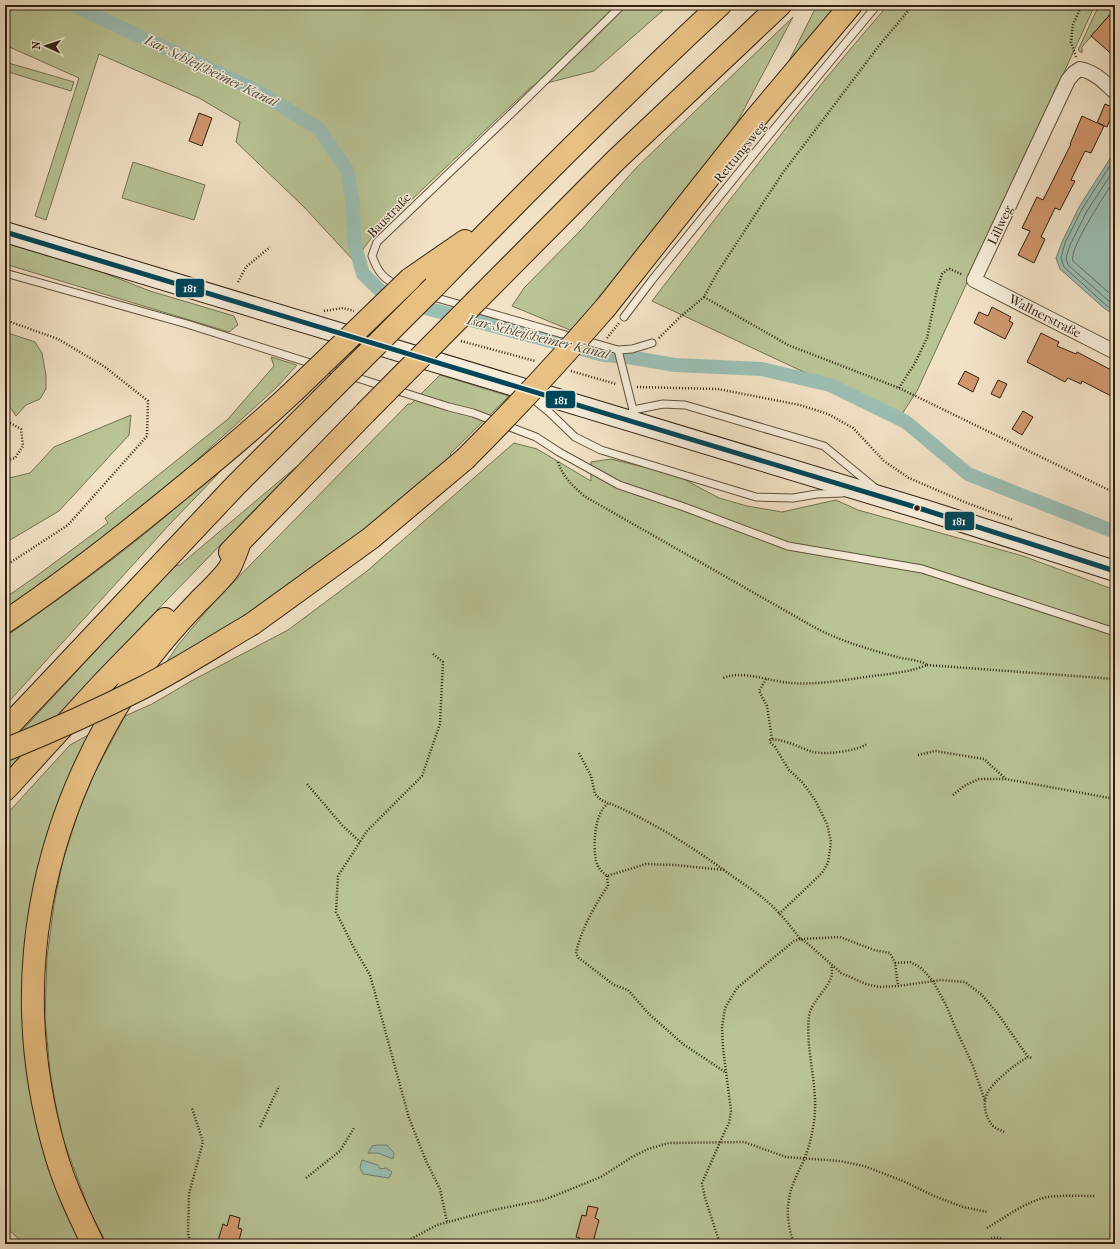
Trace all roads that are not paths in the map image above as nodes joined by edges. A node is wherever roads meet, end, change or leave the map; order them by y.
1 (622, 5) edge
2 (720, 5) edge
3 (780, 5) edge
4 (851, 5) edge
5 (877, 5) edge
6 (1115, 92) edge
7 (5, 232) edge
8 (5, 273) edge
9 (974, 280) joint
10 (419, 288) junction
11 (615, 312) junction
12 (652, 342) road end
13 (619, 352) junction
14 (1115, 352) edge
15 (519, 388) junction
16 (630, 415) junction
17 (867, 493) junction
18 (889, 500) junction
19 (240, 542) junction
20 (1115, 571) edge
21 (5, 622) edge
22 (1115, 632) edge
23 (5, 730) edge
24 (5, 750) edge
25 (5, 790) edge
26 (93, 1244) edge

1 - 10 lane, Baustraße
2 - 10 highway
3 - 19 highway, bridge
4 - 11 highway
5 - 11 lane, Rettungsweg
6 - 9 street, Lillweg
7 - 15 main road
8 - 22 lane
9 - 14 street, Wallnerstraße
10 - 13 lane, Baustraße
10 - 21 highway, bridge
10 - 23 highway, bridge
11 - 24 highway, bridge
12 - 13 lane, Baustraße
13 - 16 lane
15 - 16 main road
15 - 17 lane
16 - 17 main road
16 - 18 lane
17 - 18 main road
18 - 20 main road
19 - 25 highway
19 - 26 highway

